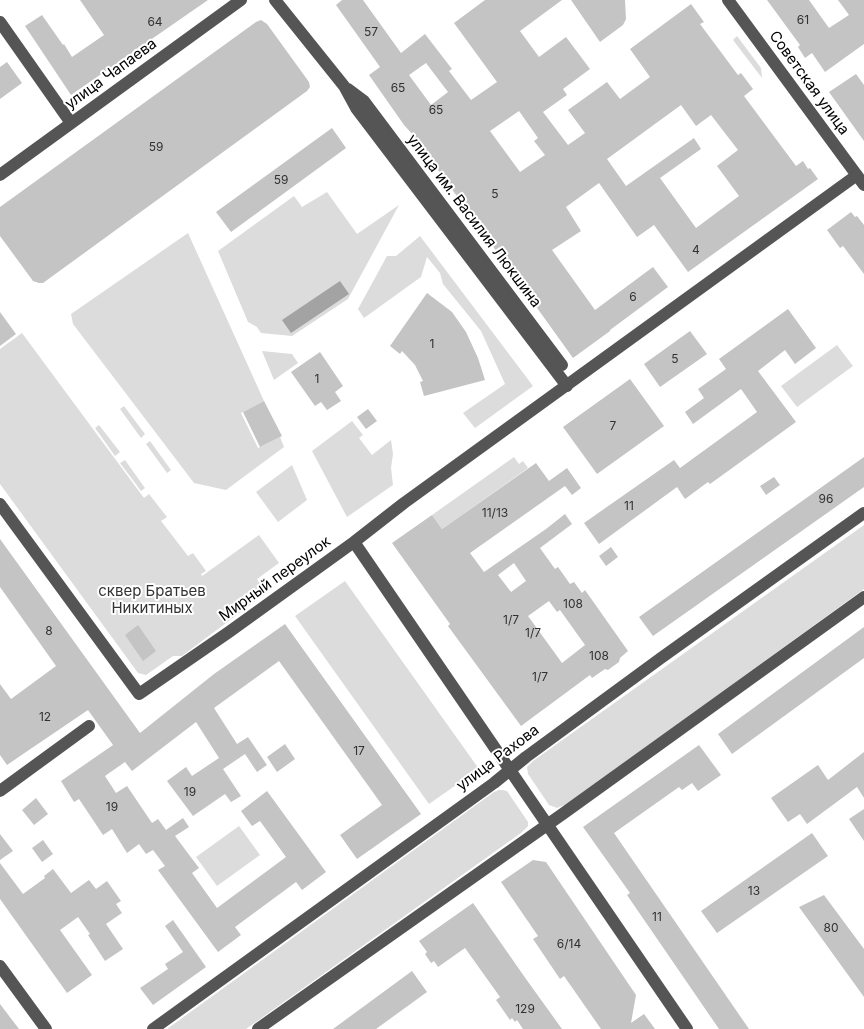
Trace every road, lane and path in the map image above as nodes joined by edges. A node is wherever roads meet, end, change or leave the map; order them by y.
1 (275, 0) edge
2 (728, 0) edge
3 (235, 2) edge
4 (0, 22) edge
5 (71, 123) junction
6 (0, 175) edge
7 (860, 180) edge
8 (570, 384) junction
9 (0, 504) edge
10 (864, 513) edge
11 (354, 542) junction
12 (864, 597) edge
13 (89, 726) dead end
14 (510, 770) junction
15 (0, 791) edge
16 (548, 824) junction
17 (0, 966) edge
18 (46, 1029) edge
19 (153, 1029) edge
20 (258, 1029) edge
21 (687, 1029) edge

1 - 8 street, улица им. Василия Люкшина
2 - 7 street, Советская улица
3 - 5 street, улица Чапаева
4 - 5 street
5 - 6 street, улица Чапаева
7 - 8 street, Мирный переулок
8 - 11 street, Мирный переулок
9 - 11 street, Мирный переулок
10 - 14 street, улица Рахова
11 - 14 street
12 - 16 street
13 - 15 street
14 - 16 street
14 - 19 street, улица Рахова
16 - 20 street
16 - 21 street
17 - 18 street

